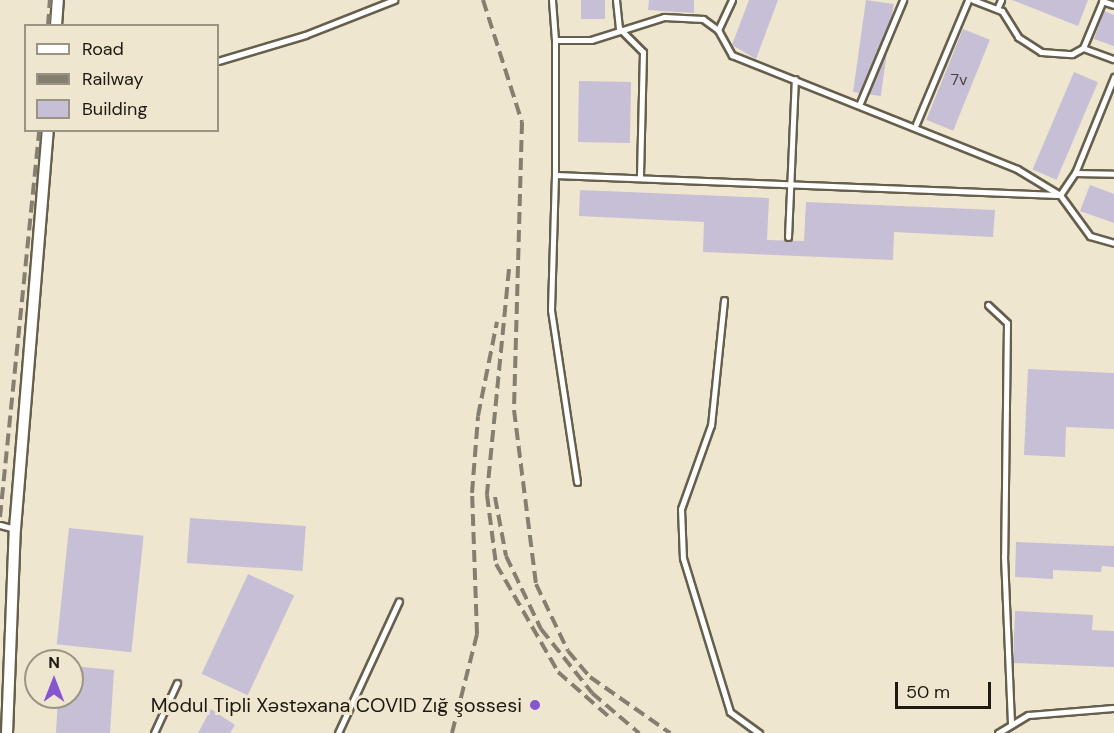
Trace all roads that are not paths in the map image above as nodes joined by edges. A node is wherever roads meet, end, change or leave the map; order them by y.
1 (58, 0) edge
2 (394, 0) edge
3 (552, 0) edge
4 (616, 0) edge
5 (732, 0) edge
6 (903, 0) edge
7 (968, 0) edge
8 (974, 0) edge
9 (1001, 0) edge
10 (1103, 1) edge
11 (1114, 5) edge
12 (997, 9) junction
13 (56, 24) edge
14 (619, 28) junction
15 (718, 30) junction
16 (555, 40) junction
17 (1083, 48) junction
18 (1114, 59) edge
19 (219, 61) edge
20 (1114, 77) edge
21 (795, 79) junction
22 (860, 103) junction
23 (916, 124) junction
24 (48, 132) edge
25 (1075, 173) junction
26 (1114, 174) edge
27 (555, 175) junction
28 (640, 178) junction
29 (791, 183) junction
30 (1060, 195) junction
31 (789, 237) dead end
32 (1114, 243) edge
33 (724, 300) dead end
34 (988, 305) dead end
35 (577, 482) dead end
36 (0, 525) edge
37 (15, 528) junction
38 (399, 601) dead end
39 (177, 683) dead end
40 (1114, 708) edge
41 (1011, 723) junction
42 (7, 733) edge
43 (154, 733) edge
44 (338, 733) edge
45 (759, 733) edge
46 (998, 733) edge

1 - 13 street
2 - 19 lane
3 - 16 lane
4 - 14 lane
5 - 15 lane
6 - 22 lane
7 - 23 lane
8 - 12 lane
9 - 12 lane
10 - 11 lane
10 - 17 lane
12 - 17 lane
14 - 15 lane
14 - 16 lane
14 - 28 lane
15 - 21 lane
16 - 27 lane
17 - 18 lane
20 - 25 lane
21 - 22 lane
21 - 29 lane
22 - 23 lane
23 - 30 lane
24 - 37 street
25 - 26 lane
25 - 30 lane
27 - 28 lane
27 - 35 lane
28 - 29 lane
29 - 30 lane
29 - 31 lane
30 - 32 lane
33 - 45 lane
34 - 41 lane
36 - 37 lane
37 - 42 street
38 - 44 lane
39 - 43 lane
40 - 41 lane
41 - 46 lane

